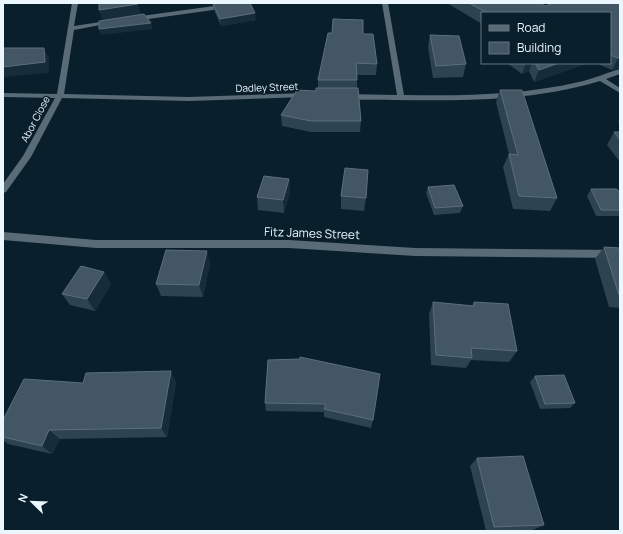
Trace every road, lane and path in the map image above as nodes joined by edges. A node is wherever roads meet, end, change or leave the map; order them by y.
1 (75, 3) edge
2 (249, 3) edge
3 (385, 3) edge
4 (124, 20) edge
5 (116, 21) edge
6 (70, 28) junction
7 (620, 71) edge
8 (602, 79) junction
9 (620, 91) edge
10 (3, 95) edge
11 (60, 95) junction
12 (314, 95) edge
13 (336, 96) edge
14 (401, 98) junction
15 (3, 190) edge
16 (3, 236) edge
17 (620, 254) edge

1 - 6 street, Abor Close
2 - 4 street
3 - 14 street
5 - 6 street
6 - 11 street, Abor Close
7 - 8 street
8 - 9 street
8 - 14 street
10 - 11 street, Dadley Street
11 - 12 street, Dadley Street
11 - 15 street, Abor Close
13 - 14 street
16 - 17 street, Fitz James Street

